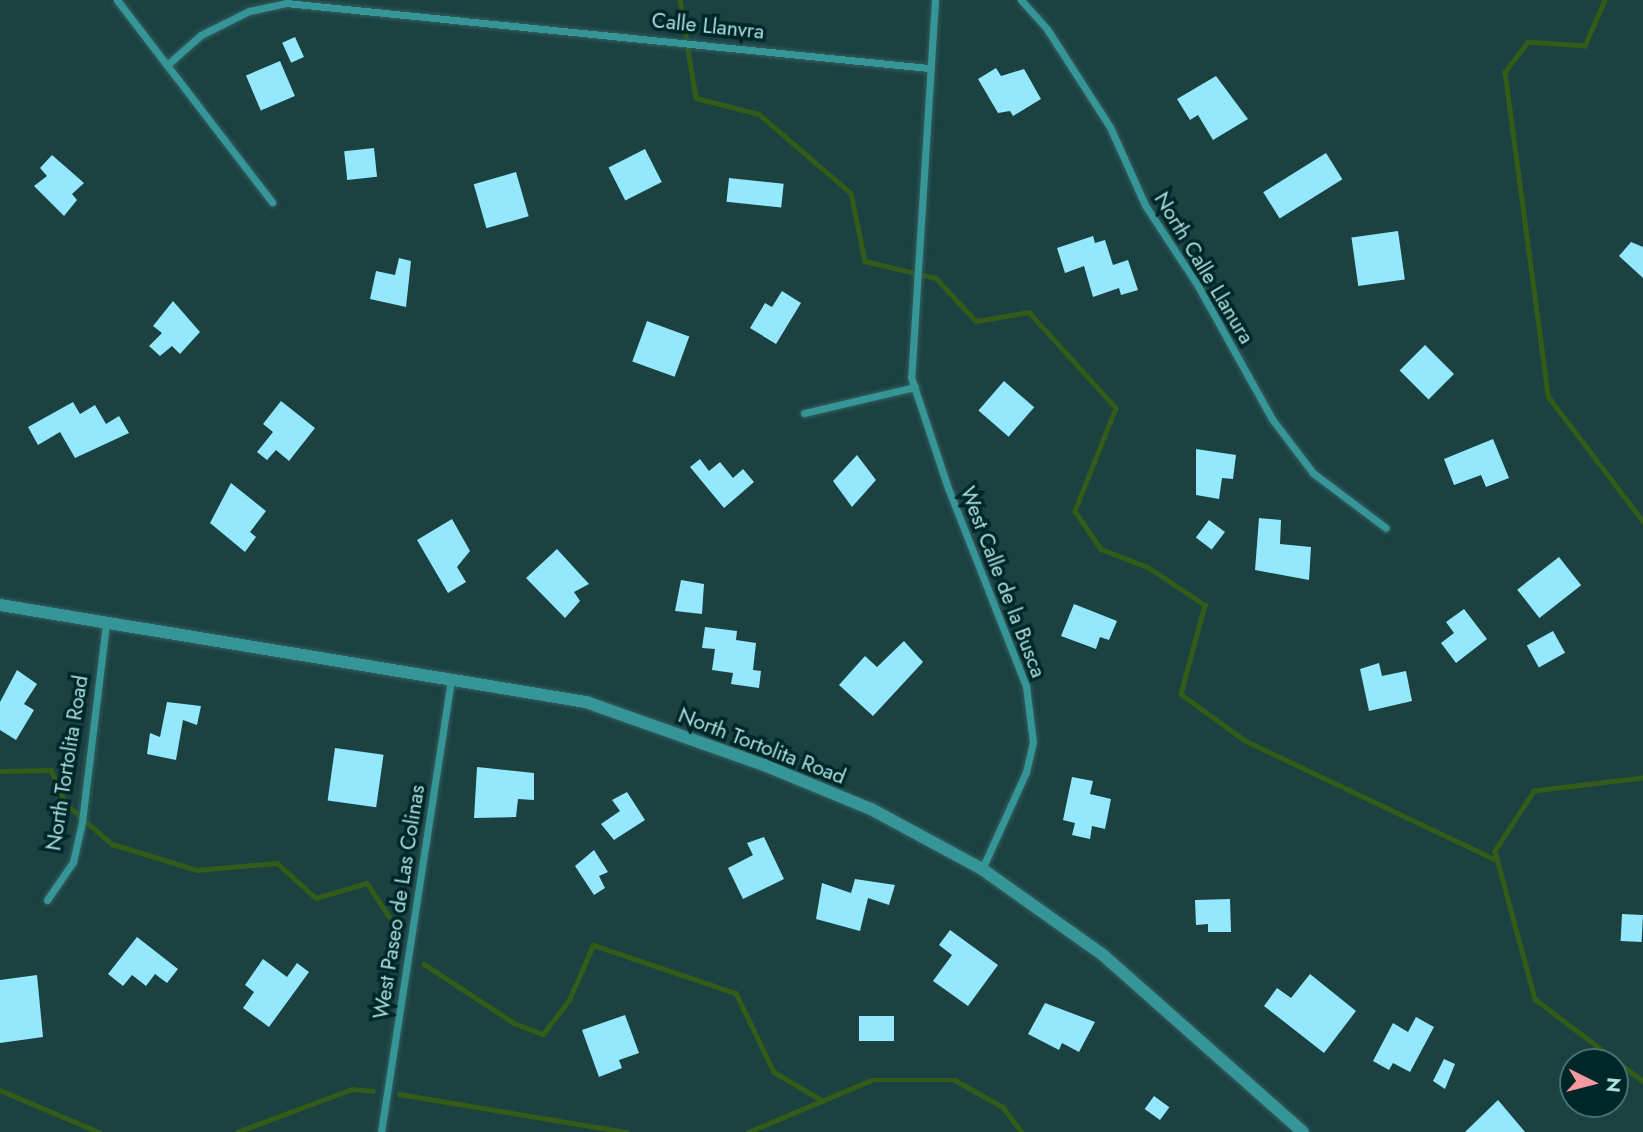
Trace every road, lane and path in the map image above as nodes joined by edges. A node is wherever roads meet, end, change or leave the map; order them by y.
1 (117, 0) edge
2 (935, 0) edge
3 (1021, 0) edge
4 (167, 65) junction
5 (928, 68) junction
6 (272, 202) dead end
7 (915, 387) junction
8 (804, 413) dead end
9 (1386, 528) dead end
10 (0, 605) edge
11 (106, 625) junction
12 (452, 678) junction
13 (982, 869) junction
14 (47, 900) dead end
15 (381, 1132) edge
16 (1303, 1132) edge

1 - 4 street
2 - 5 street, West Calle de la Busca
3 - 9 street, North Calle Llanura
4 - 5 street, Calle Llanvra
4 - 6 street
5 - 7 street, West Calle de la Busca
7 - 8 street
7 - 13 street, West Calle de la Busca
10 - 11 street, North Tortolita Road
11 - 12 street, North Tortolita Road
11 - 14 street, North Tortolita Road
12 - 13 street, North Tortolita Road
12 - 15 street, West Paseo de Las Colinas
13 - 16 street, North Tortolita Road

